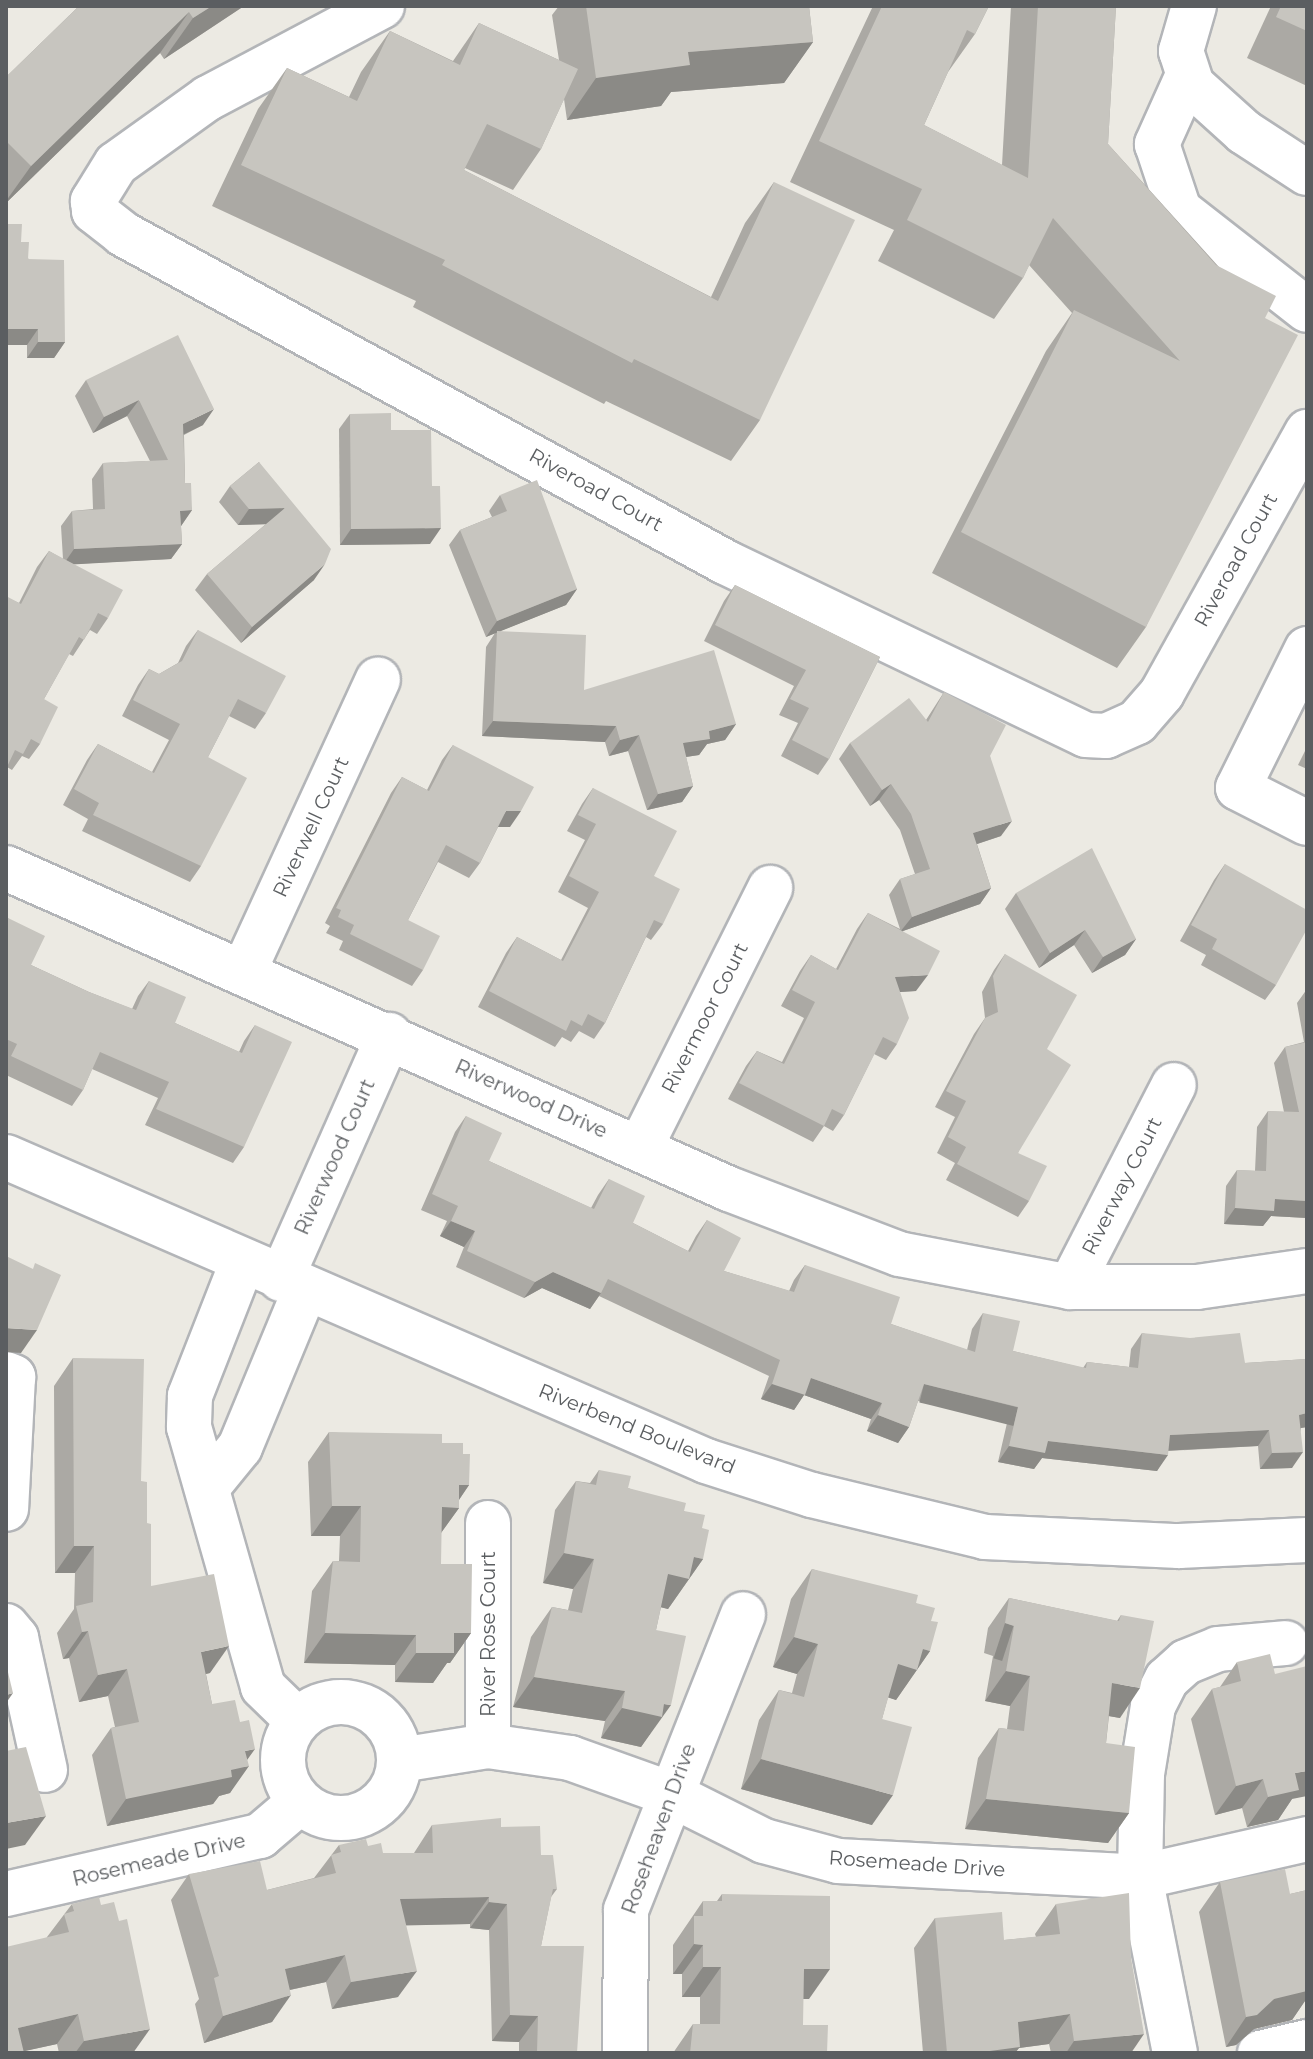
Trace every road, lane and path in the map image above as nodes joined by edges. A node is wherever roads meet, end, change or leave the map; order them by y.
1 (382, 6) edge
2 (1194, 6) edge
3 (1188, 75) junction
4 (1307, 173) edge
5 (1307, 310) edge
6 (1307, 432) edge
7 (1307, 649) edge
8 (378, 680) dead end
9 (1307, 823) edge
10 (6, 868) edge
11 (770, 888) dead end
12 (243, 973) junction
13 (389, 1035) junction
14 (1174, 1085) dead end
15 (640, 1148) junction
16 (6, 1157) edge
17 (1307, 1271) edge
18 (276, 1277) junction
19 (1070, 1287) junction
20 (202, 1361) junction
21 (6, 1374) edge
22 (264, 1388) junction
23 (209, 1485) junction
24 (6, 1509) edge
25 (488, 1523) dead end
26 (1307, 1540) edge
27 (743, 1614) dead end
28 (6, 1626) edge
29 (1286, 1643) dead end
30 (297, 1720) junction
31 (488, 1746) junction
32 (400, 1760) junction
33 (45, 1770) dead end
34 (668, 1793) junction
35 (300, 1802) junction
36 (1307, 1839) edge
37 (1140, 1877) junction
38 (6, 1894) edge
39 (1307, 2042) edge
40 (625, 2053) edge
41 (1175, 2053) edge
42 (1260, 2053) edge

1 - 6 street, Riveroad Court
2 - 3 street
3 - 4 street
3 - 5 street
7 - 9 street
8 - 12 street, Riverwell Court
10 - 12 street, Riverwood Drive
11 - 15 street, Rivermoor Court
12 - 13 street, Riverwood Drive
13 - 15 street, Riverwood Drive
13 - 18 street, Riverwood Court
14 - 19 street, Riverway Court
15 - 19 street, Riverwood Drive
16 - 18 street, Riverbend Boulevard
17 - 19 street
18 - 20 street
18 - 22 street
18 - 26 street, Riverbend Boulevard
20 - 22 street
20 - 23 street
21 - 24 street
22 - 23 street
23 - 30 street
25 - 31 street, River Rose Court
27 - 34 street, Roseheaven Drive
28 - 33 street
29 - 37 street
30 - 32 street
30 - 35 street
31 - 32 street, Rosemeade Drive
31 - 34 street, Rosemeade Drive
32 - 35 street
34 - 37 street, Rosemeade Drive
34 - 40 street, Roseheaven Drive
35 - 38 street, Rosemeade Drive
36 - 37 street, Rosemeade Drive
37 - 41 street
39 - 42 street

